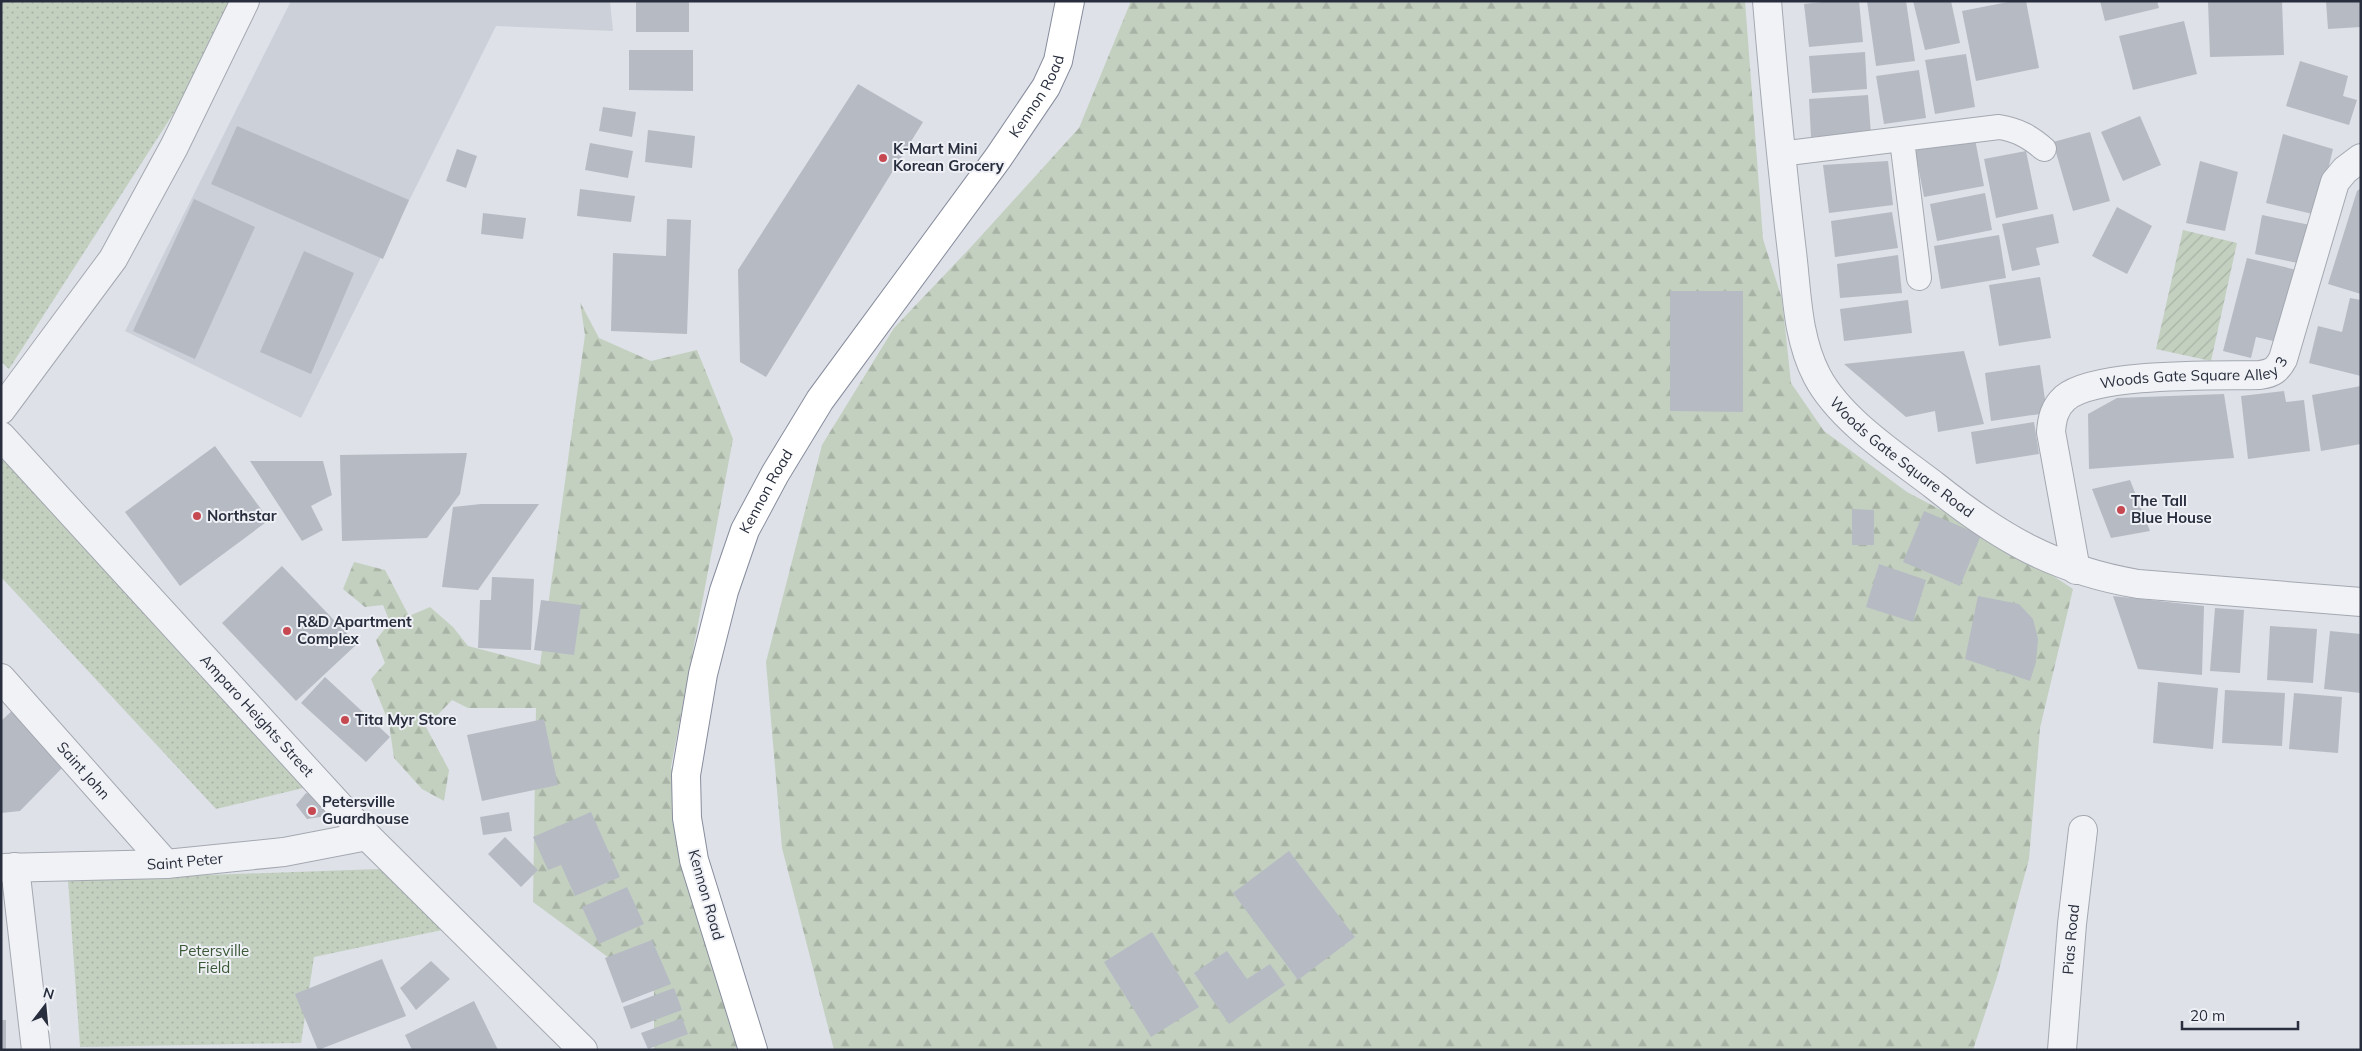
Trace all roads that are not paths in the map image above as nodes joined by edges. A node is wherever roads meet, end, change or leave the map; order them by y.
1 (1070, 1) edge
2 (1767, 1) edge
3 (242, 3) edge
4 (1902, 140) junction
5 (2044, 149) dead end
6 (1780, 154) junction
7 (2361, 158) edge
8 (1918, 278) dead end
9 (1, 410) edge
10 (1, 436) edge
11 (2076, 570) junction
12 (2361, 602) edge
13 (1, 678) edge
14 (2084, 830) dead end
15 (367, 836) junction
16 (166, 864) junction
17 (8, 868) edge
18 (36, 1050) edge
19 (583, 1050) edge
20 (753, 1050) edge
21 (2062, 1050) edge

1 - 20 highway, Kennon Road
2 - 6 street, Woods Gate Square Road
3 - 9 street
4 - 5 lane
4 - 6 lane
4 - 8 lane
6 - 11 street, Woods Gate Square Road
7 - 11 street, Woods Gate Square Alley 3
10 - 15 street, Amparo Heights Street
11 - 12 street, Woods Gate Square Road
13 - 16 street, Saint John
14 - 21 street, Pias Road
15 - 16 street, Saint Peter
15 - 19 street, Amparo Heights Street
16 - 17 street, Saint Peter
17 - 18 street

